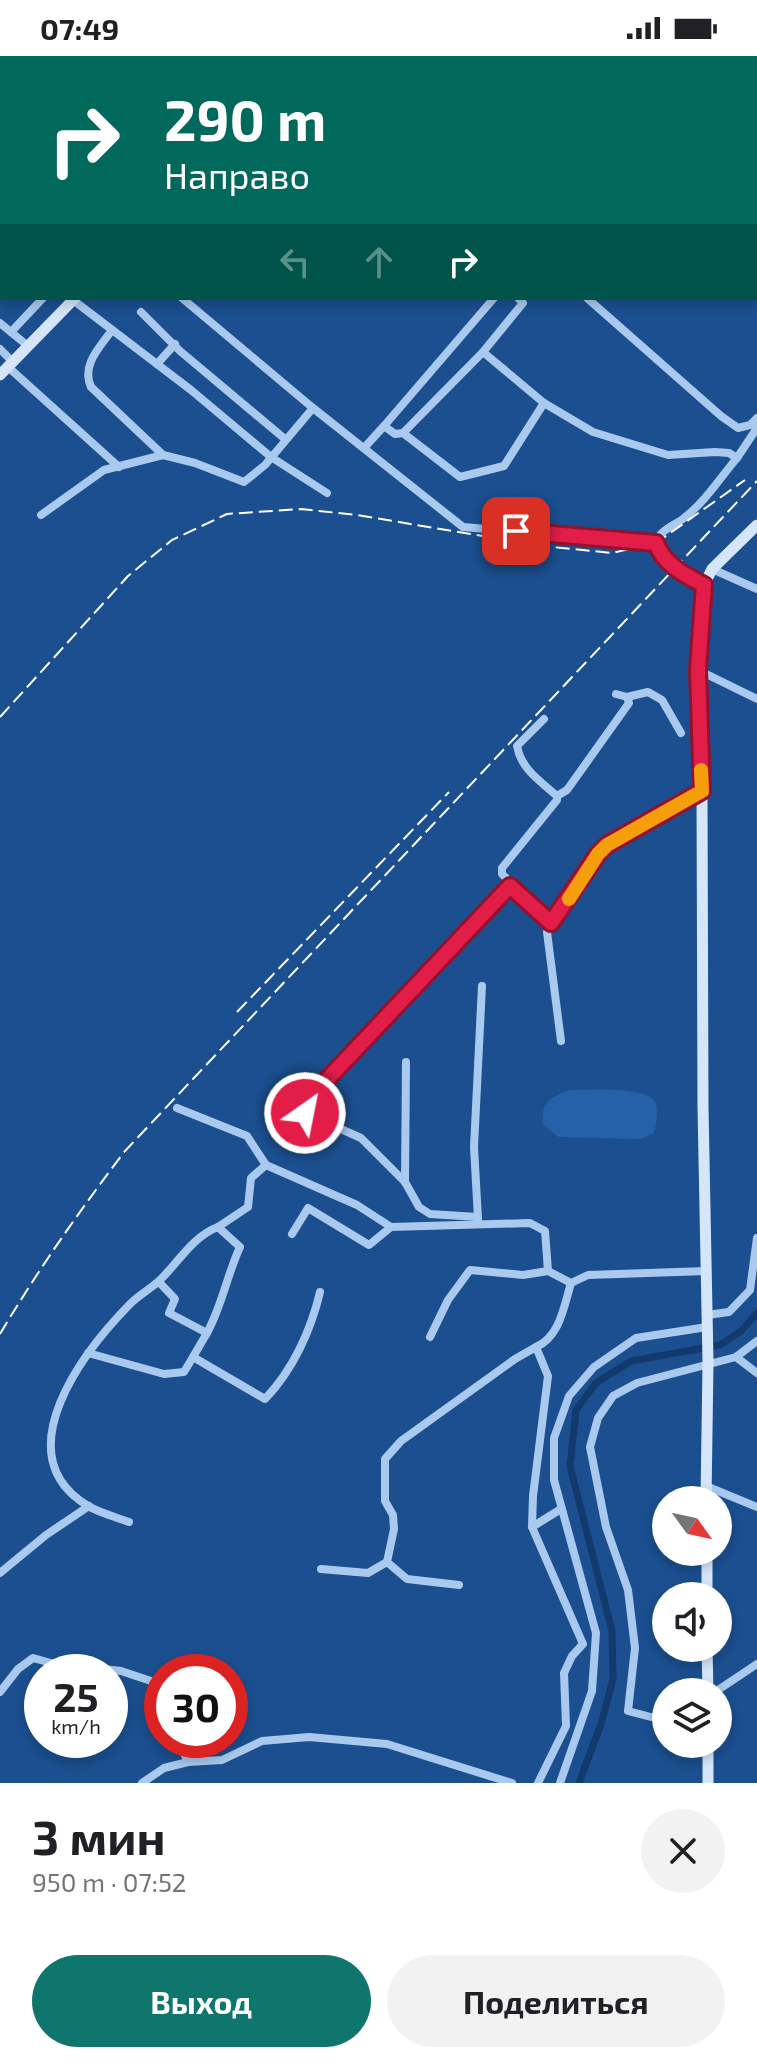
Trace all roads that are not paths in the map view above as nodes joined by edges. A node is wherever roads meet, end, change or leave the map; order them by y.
1 (41, 300) edge
2 (73, 300) edge
3 (75, 300) edge
4 (184, 300) edge
5 (492, 300) edge
6 (520, 300) edge
7 (589, 300) edge
8 (141, 312) dead end
9 (0, 323) edge
10 (112, 330) junction
11 (11, 332) junction
12 (175, 344) junction
13 (28, 346) junction
14 (0, 349) edge
15 (483, 352) junction
16 (157, 364) junction
17 (7, 368) edge
18 (224, 389) junction
19 (544, 403) junction
20 (211, 406) junction
21 (313, 408) junction
22 (757, 419) edge
23 (384, 426) junction
24 (757, 428) edge
25 (403, 433) junction
26 (285, 439) junction
27 (364, 448) junction
28 (163, 455) junction
29 (271, 457) junction
30 (737, 458) junction
31 (119, 467) junction
32 (327, 493) dead end
33 (41, 515) dead end
34 (757, 525) edge
35 (656, 543) junction
36 (712, 569) junction
37 (704, 585) junction
38 (757, 589) edge
39 (698, 670) junction
40 (616, 694) dead end
41 (627, 697) junction
42 (757, 699) edge
43 (544, 719) dead end
44 (681, 733) dead end
45 (702, 791) junction
46 (557, 796) junction
47 (510, 886) junction
48 (551, 923) junction
49 (482, 986) dead end
50 (561, 1041) dead end
51 (406, 1062) dead end
52 (177, 1108) dead end
53 (266, 1165) junction
54 (405, 1182) junction
55 (478, 1220) junction
56 (218, 1227) junction
57 (391, 1227) junction
58 (292, 1234) dead end
59 (757, 1238) edge
60 (548, 1271) junction
61 (707, 1271) junction
62 (159, 1282) junction
63 (571, 1283) junction
64 (320, 1292) dead end
65 (707, 1321) junction
66 (207, 1333) junction
67 (430, 1337) dead end
68 (757, 1341) edge
69 (536, 1347) junction
70 (88, 1353) junction
71 (193, 1357) junction
72 (736, 1357) junction
73 (708, 1362) junction
74 (757, 1373) edge
75 (706, 1486) edge
76 (732, 1497) edge
77 (89, 1506) junction
78 (757, 1507) edge
79 (561, 1509) junction
80 (129, 1522) dead end
81 (532, 1527) junction
82 (387, 1562) junction
83 (321, 1569) dead end
84 (0, 1573) edge
85 (459, 1585) dead end
86 (757, 1664) edge
87 (144, 1679) edge
88 (732, 1681) edge
89 (0, 1692) edge
90 (652, 1717) edge
91 (186, 1758) edge
92 (708, 1758) edge
93 (188, 1762) junction
94 (142, 1783) edge
95 (512, 1783) edge
96 (538, 1783) edge
97 (560, 1783) edge
98 (708, 1783) edge

1 - 11 street
2 - 13 main road
3 - 10 street
4 - 21 street
5 - 23 street
6 - 15 street
7 - 22 street
8 - 12 street
9 - 11 street
10 - 16 street
10 - 28 street
11 - 13 street
12 - 16 street
12 - 18 street
13 - 17 main road
14 - 17 street
15 - 19 street
15 - 25 street
16 - 20 street
17 - 31 street
18 - 20 street
18 - 26 street
19 - 25 street
19 - 30 street
20 - 29 street
21 - 26 street
21 - 27 street
23 - 25 street
23 - 27 street
24 - 30 street
26 - 29 street
27 - 35 street
28 - 29 street
28 - 31 street
29 - 32 street
30 - 35 street
31 - 33 street
34 - 36 main road
35 - 37 street
36 - 37 main road
36 - 38 street
37 - 39 main road
39 - 42 street
39 - 45 main road
40 - 41 street
41 - 44 street
41 - 46 street
43 - 46 street
45 - 48 street
45 - 61 main road
46 - 47 street
47 - 48 street
47 - 54 street
48 - 50 street
49 - 55 street
51 - 54 street
52 - 53 street
53 - 56 street
53 - 57 street
54 - 55 street
55 - 57 street
55 - 60 street
56 - 62 street
56 - 66 street
57 - 58 street
59 - 65 street
60 - 63 street
60 - 67 street
61 - 63 street
61 - 65 main road
62 - 66 street
62 - 70 street
63 - 69 street
64 - 71 street
65 - 73 main road
65 - 79 street
66 - 71 street
68 - 72 street
69 - 81 street
69 - 82 street
70 - 71 street
70 - 77 street
72 - 73 street
72 - 74 street
73 - 75 main road
73 - 90 street
76 - 78 street
77 - 80 street
77 - 84 street
79 - 81 street
79 - 97 street
81 - 96 street
82 - 83 street
82 - 85 street
86 - 88 street
87 - 89 street
91 - 93 street
92 - 98 main road
93 - 94 street
93 - 95 street

